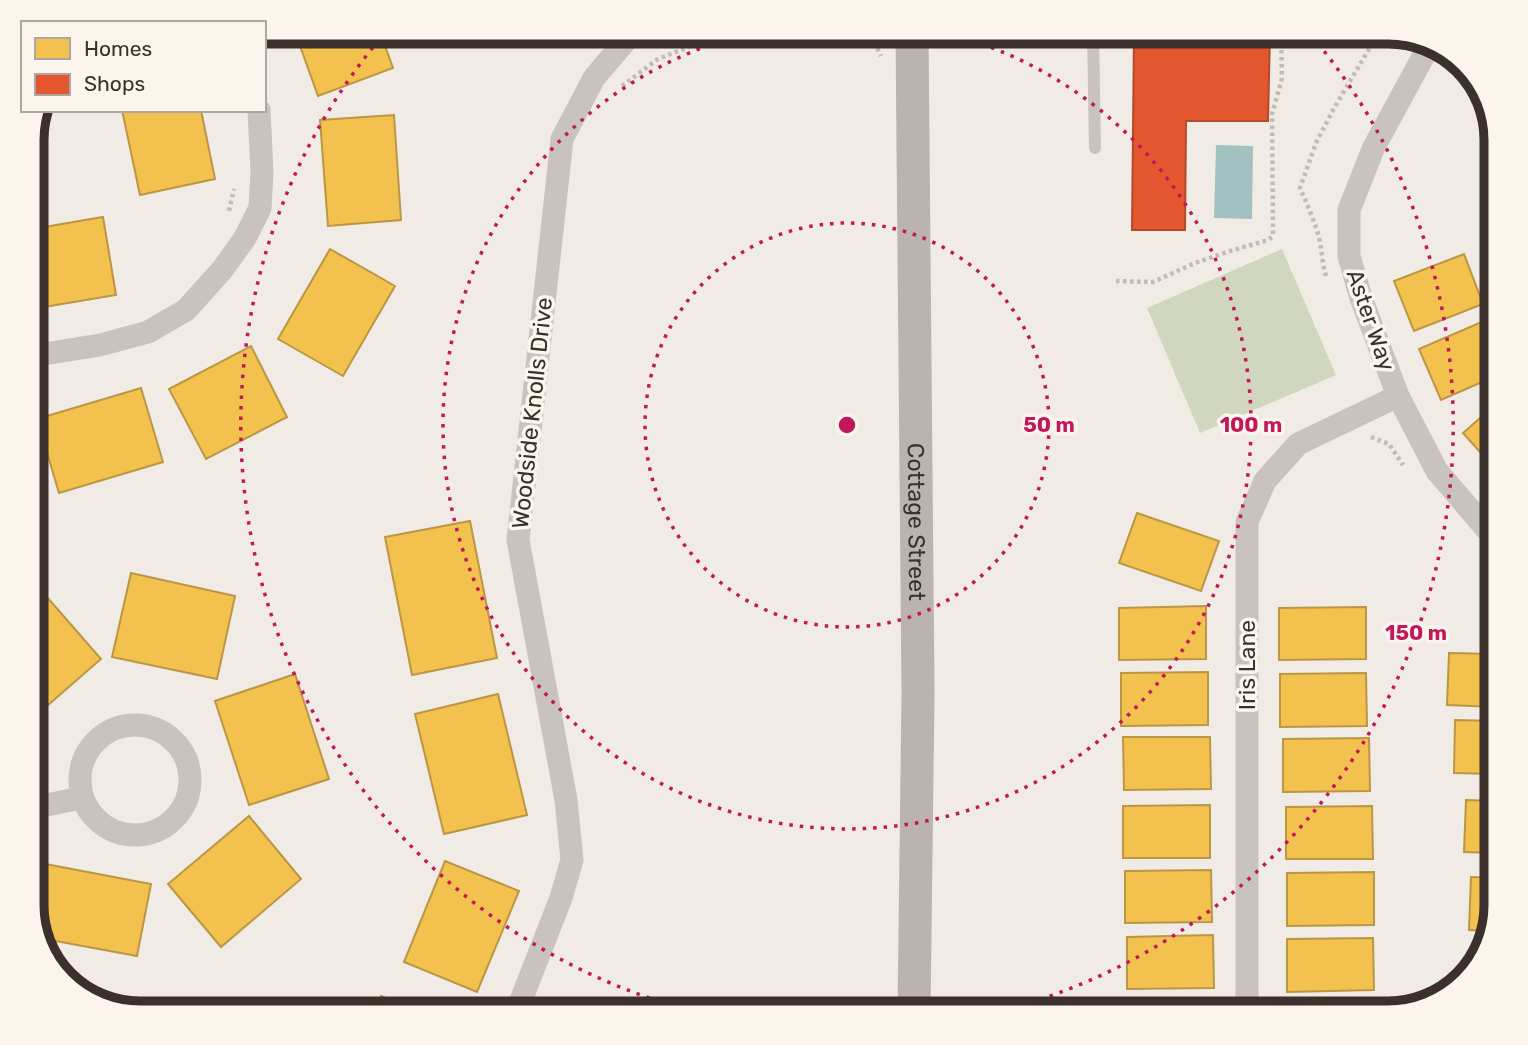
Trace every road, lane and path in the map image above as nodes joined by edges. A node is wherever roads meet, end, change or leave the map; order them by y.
1 (623, 44) edge
2 (696, 44) edge
3 (876, 44) edge
4 (912, 44) edge
5 (1093, 44) edge
6 (1281, 44) edge
7 (1426, 52) edge
8 (882, 67) dead end
9 (621, 87) dead end
10 (259, 112) edge
11 (1096, 148) dead end
12 (1116, 281) dead end
13 (44, 354) edge
14 (1398, 396) junction
15 (1368, 436) dead end
16 (1404, 467) dead end
17 (1484, 526) edge
18 (81, 797) junction
19 (44, 805) edge
20 (521, 1001) edge
21 (914, 1001) edge
22 (1247, 1001) edge

1 - 20 street, Woodside Knolls Drive
2 - 9 path
3 - 8 path
4 - 21 street, Cottage Street
5 - 11 lane
6 - 12 path
7 - 14 street, Aster Way
10 - 13 street
14 - 17 street, Aster Way
14 - 22 street, Iris Lane
15 - 16 path
18 - 18 street
18 - 19 street

